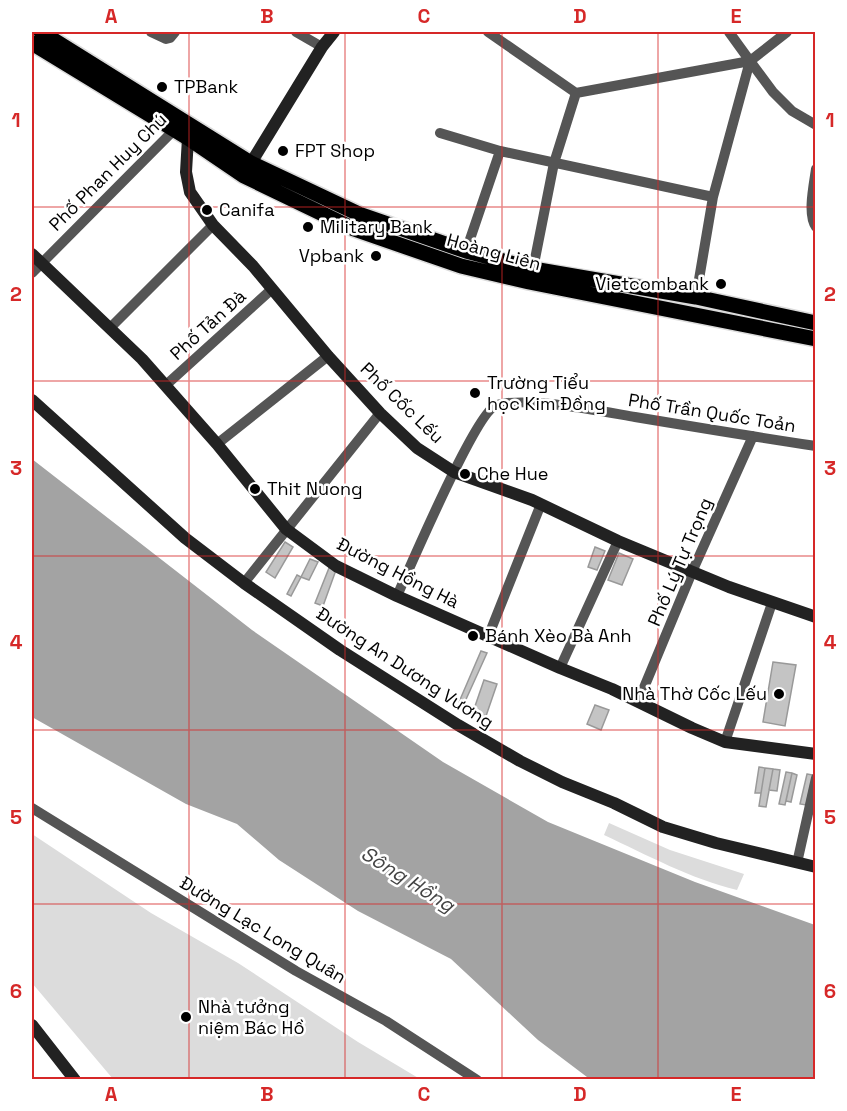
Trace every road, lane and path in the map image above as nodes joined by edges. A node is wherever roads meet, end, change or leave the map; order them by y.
1 (41, 32) edge
2 (151, 32) edge
3 (175, 32) edge
4 (296, 32) edge
5 (334, 32) edge
6 (488, 32) edge
7 (729, 32) edge
8 (787, 32) edge
9 (32, 43) edge
10 (322, 47) junction
11 (750, 61) junction
12 (576, 93) junction
13 (816, 125) edge
14 (185, 129) junction
15 (440, 133) dead end
16 (500, 151) junction
17 (554, 163) junction
18 (248, 169) junction
19 (816, 169) edge
20 (713, 197) junction
21 (213, 225) junction
22 (816, 227) edge
23 (466, 251) junction
24 (36, 258) edge
25 (32, 273) edge
26 (531, 276) junction
27 (272, 289) junction
28 (696, 297) junction
29 (693, 314) junction
30 (816, 323) edge
31 (110, 328) junction
32 (816, 339) edge
33 (328, 356) junction
34 (166, 385) junction
35 (32, 400) edge
36 (380, 413) junction
37 (753, 436) junction
38 (217, 444) junction
39 (816, 446) edge
40 (454, 472) junction
41 (541, 504) junction
42 (286, 529) junction
43 (618, 541) junction
44 (692, 572) junction
45 (244, 583) junction
46 (397, 596) junction
47 (772, 603) junction
48 (816, 617) edge
49 (488, 637) junction
50 (560, 668) junction
51 (638, 702) junction
52 (725, 742) junction
53 (816, 754) edge
54 (816, 778) edge
55 (32, 808) edge
56 (797, 863) junction
57 (816, 867) edge
58 (32, 1025) edge
59 (75, 1080) edge
60 (477, 1080) edge

1 - 14 main road, Hoàng Liên
2 - 3 street
4 - 10 street
5 - 10 street
6 - 12 street
7 - 11 street
8 - 11 street
9 - 14 main road, Hoàng Liên
10 - 18 street
11 - 12 street
11 - 13 street
11 - 20 street
12 - 17 street
14 - 18 main road, Hoàng Liên
14 - 21 street, Phố Cốc Lếu
14 - 24 street, Phố Phan Huy Chú
15 - 16 street
16 - 17 street
16 - 23 street
17 - 20 street
17 - 26 street
18 - 23 main road, Hoàng Liên
18 - 26 main road, Hoàng Liên
19 - 22 street
20 - 28 street
21 - 27 street, Phố Cốc Lếu
21 - 31 street
23 - 26 main road, Hoàng Liên
24 - 25 street, Phố Phan Huy Chú
24 - 31 street, Đường Hồng Hà
26 - 28 main road, Hoàng Liên
26 - 29 main road, Hoàng Liên
27 - 33 street, Phố Cốc Lếu
27 - 34 street, Phố Tản Đà
28 - 29 main road
28 - 30 main road, Hoàng Liên
29 - 32 main road, Hoàng Liên
31 - 34 street, Đường Hồng Hà
33 - 36 street, Phố Cốc Lếu
33 - 38 street
34 - 38 street, Đường Hồng Hà
35 - 45 street, Đường An Dương Vương
36 - 40 street, Phố Cốc Lếu
36 - 42 street
37 - 39 street, Phố Trần Quốc Toản
37 - 40 street, Phố Trần Quốc Toản
37 - 44 street, Phố Lý Tự Trọng
38 - 42 street, Đường Hồng Hà
40 - 41 street, Phố Cốc Lếu
40 - 46 street, Phố Trần Quốc Toản
41 - 43 street, Phố Cốc Lếu
41 - 49 street
42 - 45 street
42 - 46 street, Đường Hồng Hà
43 - 44 street, Phố Cốc Lếu
43 - 50 street
44 - 47 street, Phố Cốc Lếu
44 - 51 street, Phố Lý Tự Trọng
45 - 56 street, Đường An Dương Vương
46 - 49 street, Đường Hồng Hà
47 - 48 street, Phố Cốc Lếu
47 - 52 street
49 - 50 street, Đường Hồng Hà
50 - 51 street, Đường Hồng Hà
51 - 52 street, Đường Hồng Hà
52 - 53 street, Đường Hồng Hà
54 - 56 street
55 - 60 street, Đường Lạc Long Quân
56 - 57 street, Đường An Dương Vương
58 - 59 street

